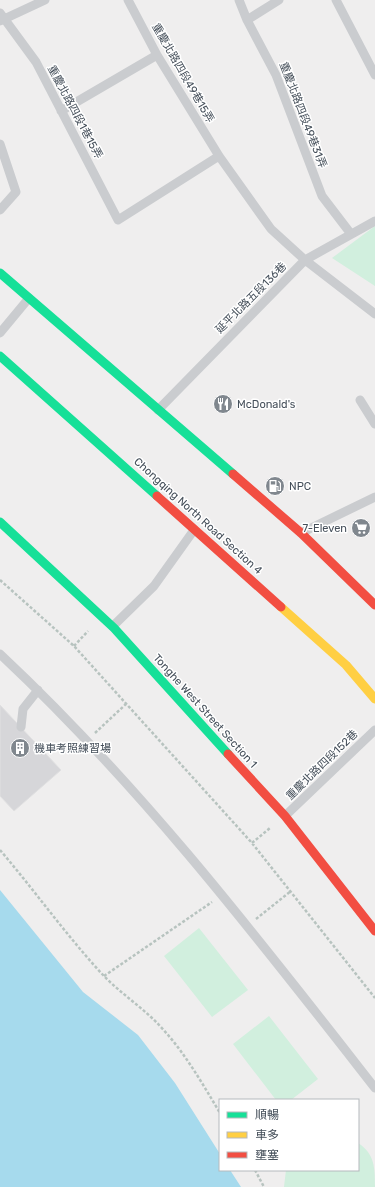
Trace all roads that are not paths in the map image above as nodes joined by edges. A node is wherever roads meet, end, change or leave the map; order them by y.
1 (45, 0) edge
2 (128, 0) edge
3 (239, 0) edge
4 (279, 0) edge
5 (336, 0) edge
6 (1, 18) edge
7 (247, 20) junction
8 (157, 55) junction
9 (375, 75) edge
10 (62, 111) junction
11 (0, 144) edge
12 (219, 156) junction
13 (0, 210) edge
14 (375, 221) edge
15 (351, 234) junction
16 (306, 260) junction
17 (0, 273) edge
18 (29, 298) junction
19 (375, 314) edge
20 (0, 333) edge
21 (0, 356) edge
22 (360, 400) dead end
23 (158, 410) junction
24 (375, 424) edge
25 (375, 497) edge
26 (0, 522) edge
27 (195, 529) junction
28 (301, 533) junction
29 (375, 605) edge
30 (113, 626) junction
31 (0, 654) edge
32 (346, 665) junction
33 (375, 683) edge
34 (38, 690) junction
35 (375, 700) edge
36 (21, 727) dead end
37 (375, 730) edge
38 (285, 816) junction
39 (375, 932) edge
40 (375, 1088) edge

1 - 6 lane
2 - 8 lane, 重慶北路四段49巷15弄
3 - 7 lane, 重慶北路四段49巷31弄
4 - 7 lane
5 - 9 lane
6 - 10 lane, 重慶北路四段1巷15弄
7 - 15 lane, 重慶北路四段49巷31弄
8 - 10 lane
8 - 12 lane, 重慶北路四段49巷15弄
10 - 12 lane, 重慶北路四段1巷15弄
11 - 13 lane
12 - 16 lane, 重慶北路四段49巷15弄
14 - 15 lane, 延平北路五段136巷
15 - 16 lane, 延平北路五段136巷
16 - 19 lane, 重慶北路四段49巷15弄
16 - 23 lane, 延平北路五段136巷
17 - 18 main road
18 - 20 lane
18 - 23 main road
21 - 27 main road, Chongqing North Road Section 4
22 - 24 lane
23 - 28 main road
25 - 28 lane
26 - 30 main road, Tonghe West Street Section 1
27 - 30 lane
27 - 32 main road, Chongqing North Road Section 4
28 - 29 main road
30 - 38 main road, Tonghe West Street Section 1
31 - 34 lane
32 - 33 main road
32 - 35 main road, Chongqing North Road Section 4
34 - 36 lane
34 - 40 lane
37 - 38 lane, 重慶北路四段152巷
38 - 39 main road, Tonghe West Street Section 1

